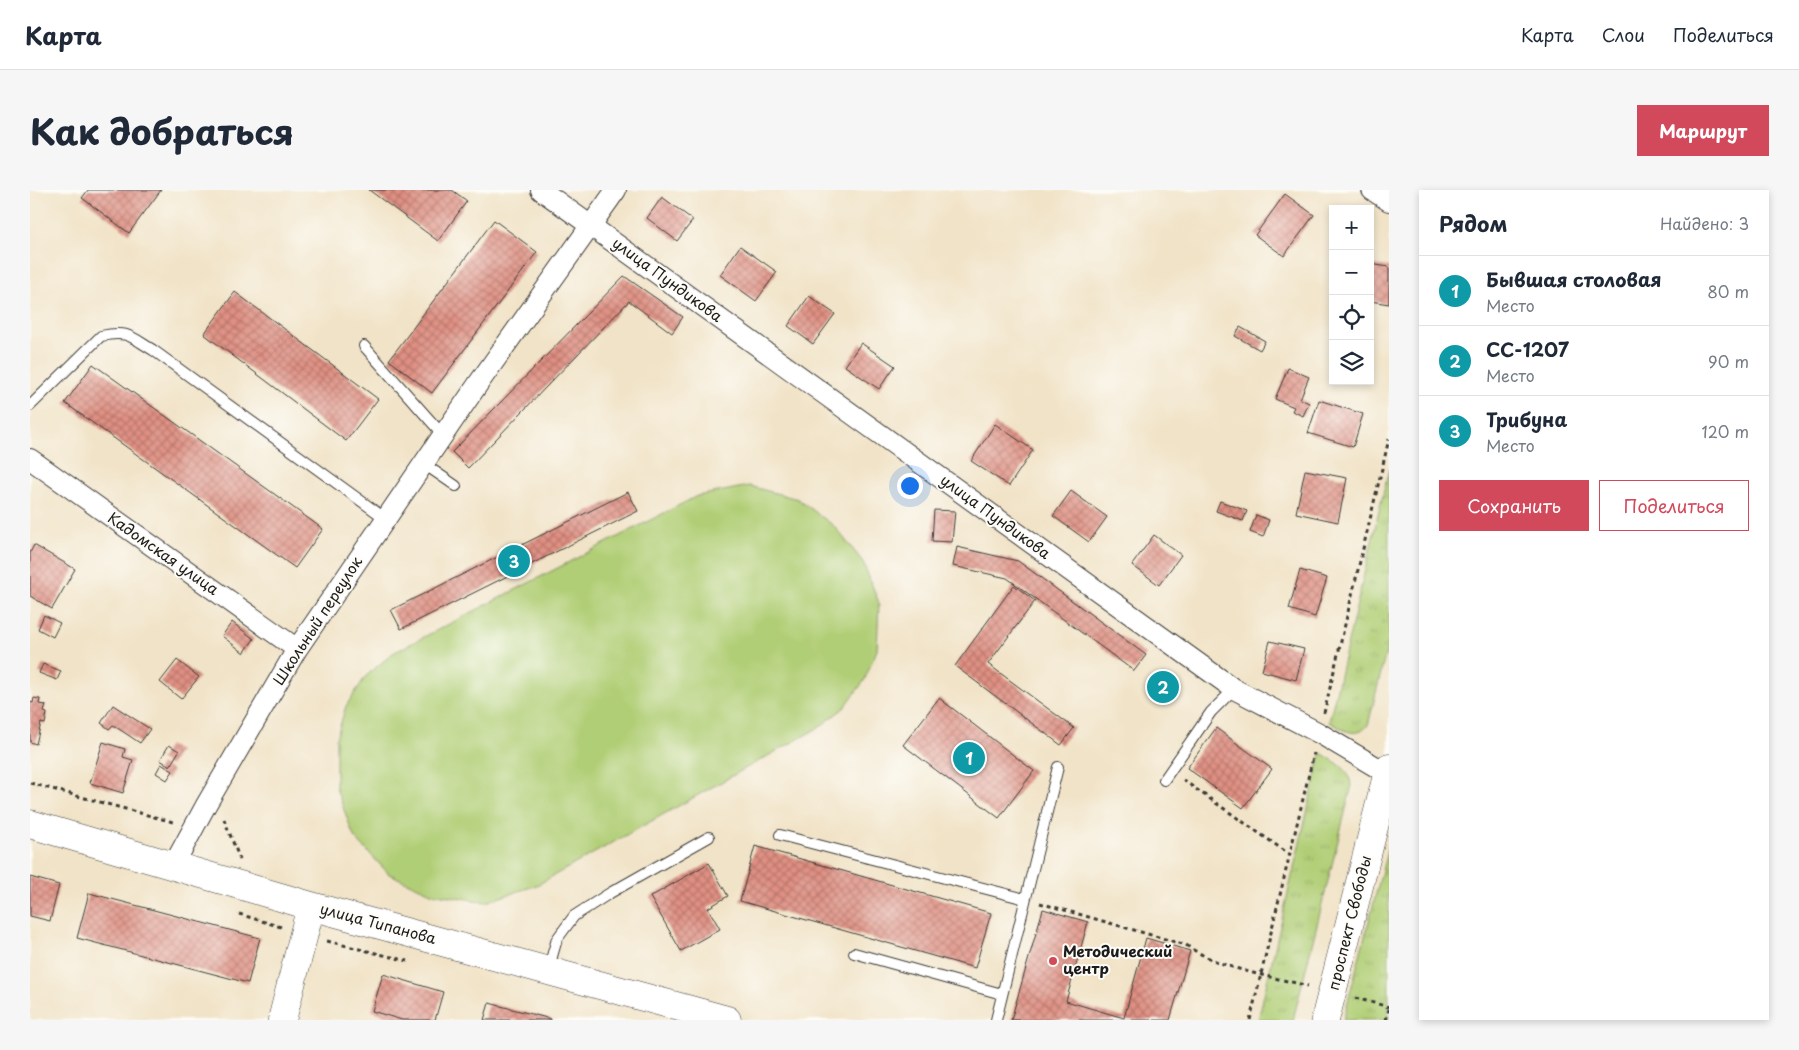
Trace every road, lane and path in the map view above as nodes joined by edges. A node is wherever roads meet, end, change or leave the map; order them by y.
1 (541, 190) edge
2 (616, 190) edge
3 (1372, 190) edge
4 (1389, 202) edge
5 (591, 226) junction
6 (364, 346) dead end
7 (30, 406) edge
8 (443, 435) junction
9 (30, 459) edge
10 (424, 464) junction
11 (456, 486) dead end
12 (386, 519) junction
13 (296, 649) junction
14 (1234, 689) junction
15 (1058, 767) dead end
16 (1170, 770) junction
17 (1388, 771) edge
18 (1164, 780) dead end
19 (30, 783) edge
20 (206, 805) junction
21 (30, 824) edge
22 (780, 835) dead end
23 (709, 837) dead end
24 (1290, 854) dead end
25 (173, 866) junction
26 (259, 891) junction
27 (1025, 899) junction
28 (311, 906) junction
29 (281, 926) dead end
30 (854, 953) dead end
31 (547, 971) junction
32 (1260, 973) dead end
33 (1002, 994) junction
34 (1389, 1009) edge
35 (282, 1020) edge
36 (727, 1020) edge
37 (996, 1020) edge
38 (1325, 1020) edge
39 (1386, 1020) edge

1 - 5 street, улица Пундикова
2 - 5 street, Школьный переулок
3 - 4 street
5 - 8 street, Школьный переулок
5 - 14 street, улица Пундикова
6 - 8 lane
7 - 12 lane
8 - 10 street, Школьный переулок
9 - 13 street, Кадомская улица
10 - 11 lane
10 - 12 street, Школьный переулок
12 - 13 street, Школьный переулок
13 - 20 street, Школьный переулок
14 - 16 lane
14 - 17 street, улица Пундикова
15 - 27 lane
16 - 18 lane
16 - 24 path
17 - 38 street, проспект Свободы
19 - 20 path
20 - 25 street, Школьный переулок
20 - 26 path
21 - 25 street, улица Типанова
22 - 27 lane
23 - 31 lane
25 - 26 street, улица Типанова
26 - 28 street, улица Типанова
26 - 29 path
27 - 32 path
27 - 33 lane
28 - 31 street, улица Типанова
28 - 35 street
30 - 33 lane
31 - 36 street, улица Типанова
33 - 37 lane
34 - 39 path

